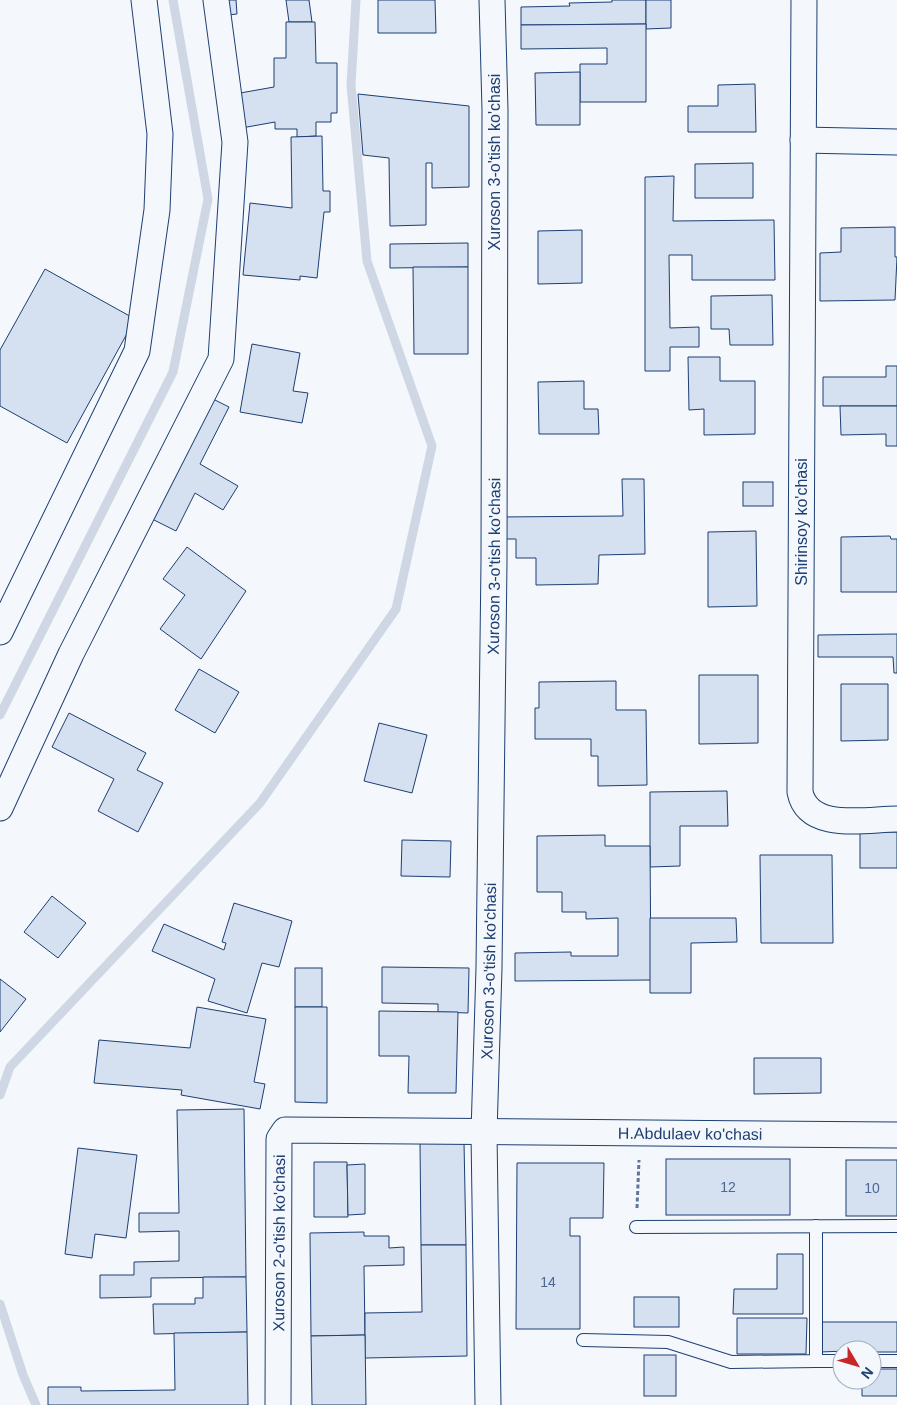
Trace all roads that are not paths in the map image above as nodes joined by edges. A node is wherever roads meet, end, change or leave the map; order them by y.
1 (144, 0) edge
2 (216, 0) edge
3 (492, 0) edge
4 (804, 0) edge
5 (803, 140) junction
6 (897, 142) edge
7 (0, 632) edge
8 (0, 808) edge
9 (897, 819) edge
10 (484, 1133) junction
11 (897, 1135) edge
12 (816, 1226) junction
13 (897, 1226) edge
14 (636, 1227) road end
15 (584, 1340) dead end
16 (816, 1361) junction
17 (832, 1361) edge
18 (882, 1361) edge
19 (897, 1361) edge
20 (278, 1405) edge
21 (488, 1405) edge

1 - 7 street
2 - 8 street
3 - 10 street, Xuroson 3-o'tish ko'chasi
4 - 5 street, Shirinsoy ko'chasi
5 - 6 street
5 - 9 street, Shirinsoy ko'chasi
10 - 11 street, H.Abdulaev ko'chasi
10 - 20 street, Xuroson 2-o'tish ko'chasi
10 - 21 street, Xuroson 3-o'tish ko'chasi
12 - 13 lane
12 - 14 lane
12 - 16 lane
15 - 16 lane
16 - 17 lane
18 - 19 lane

